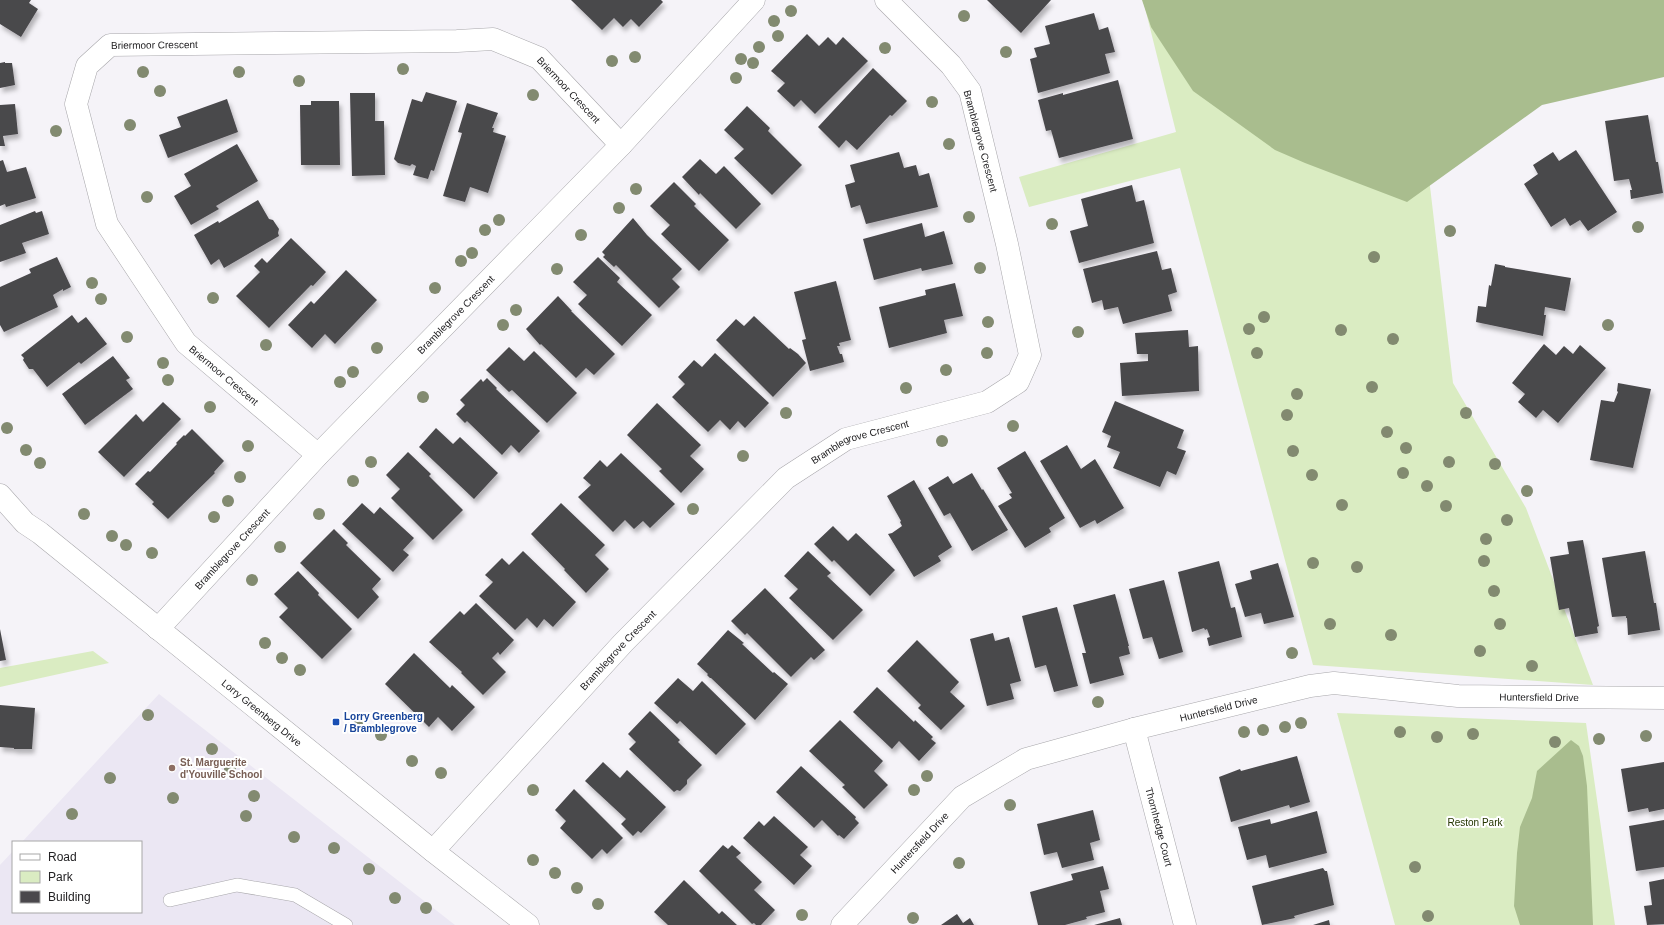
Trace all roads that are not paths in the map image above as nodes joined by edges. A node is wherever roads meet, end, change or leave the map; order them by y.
1 (754, 0) edge
2 (886, 0) edge
3 (621, 145) junction
4 (318, 455) junction
5 (0, 495) edge
6 (158, 629) junction
7 (1664, 698) edge
8 (1134, 729) junction
9 (434, 850) junction
10 (170, 900) dead end
11 (346, 925) edge
12 (528, 925) edge
13 (842, 925) edge
14 (1185, 925) edge

1 - 3 street, Bramblegrove Crescent
2 - 9 street, Bramblegrove Crescent
3 - 4 street, Bramblegrove Crescent
3 - 4 street, Briermoor Crescent
4 - 6 street, Bramblegrove Crescent
5 - 6 street, Lorry Greenberg Drive
6 - 9 street, Lorry Greenberg Drive
7 - 8 street, Huntersfield Drive
8 - 13 street, Huntersfield Drive
8 - 14 street, Thornhedge Court
9 - 12 street, Lorry Greenberg Drive
10 - 11 lane

